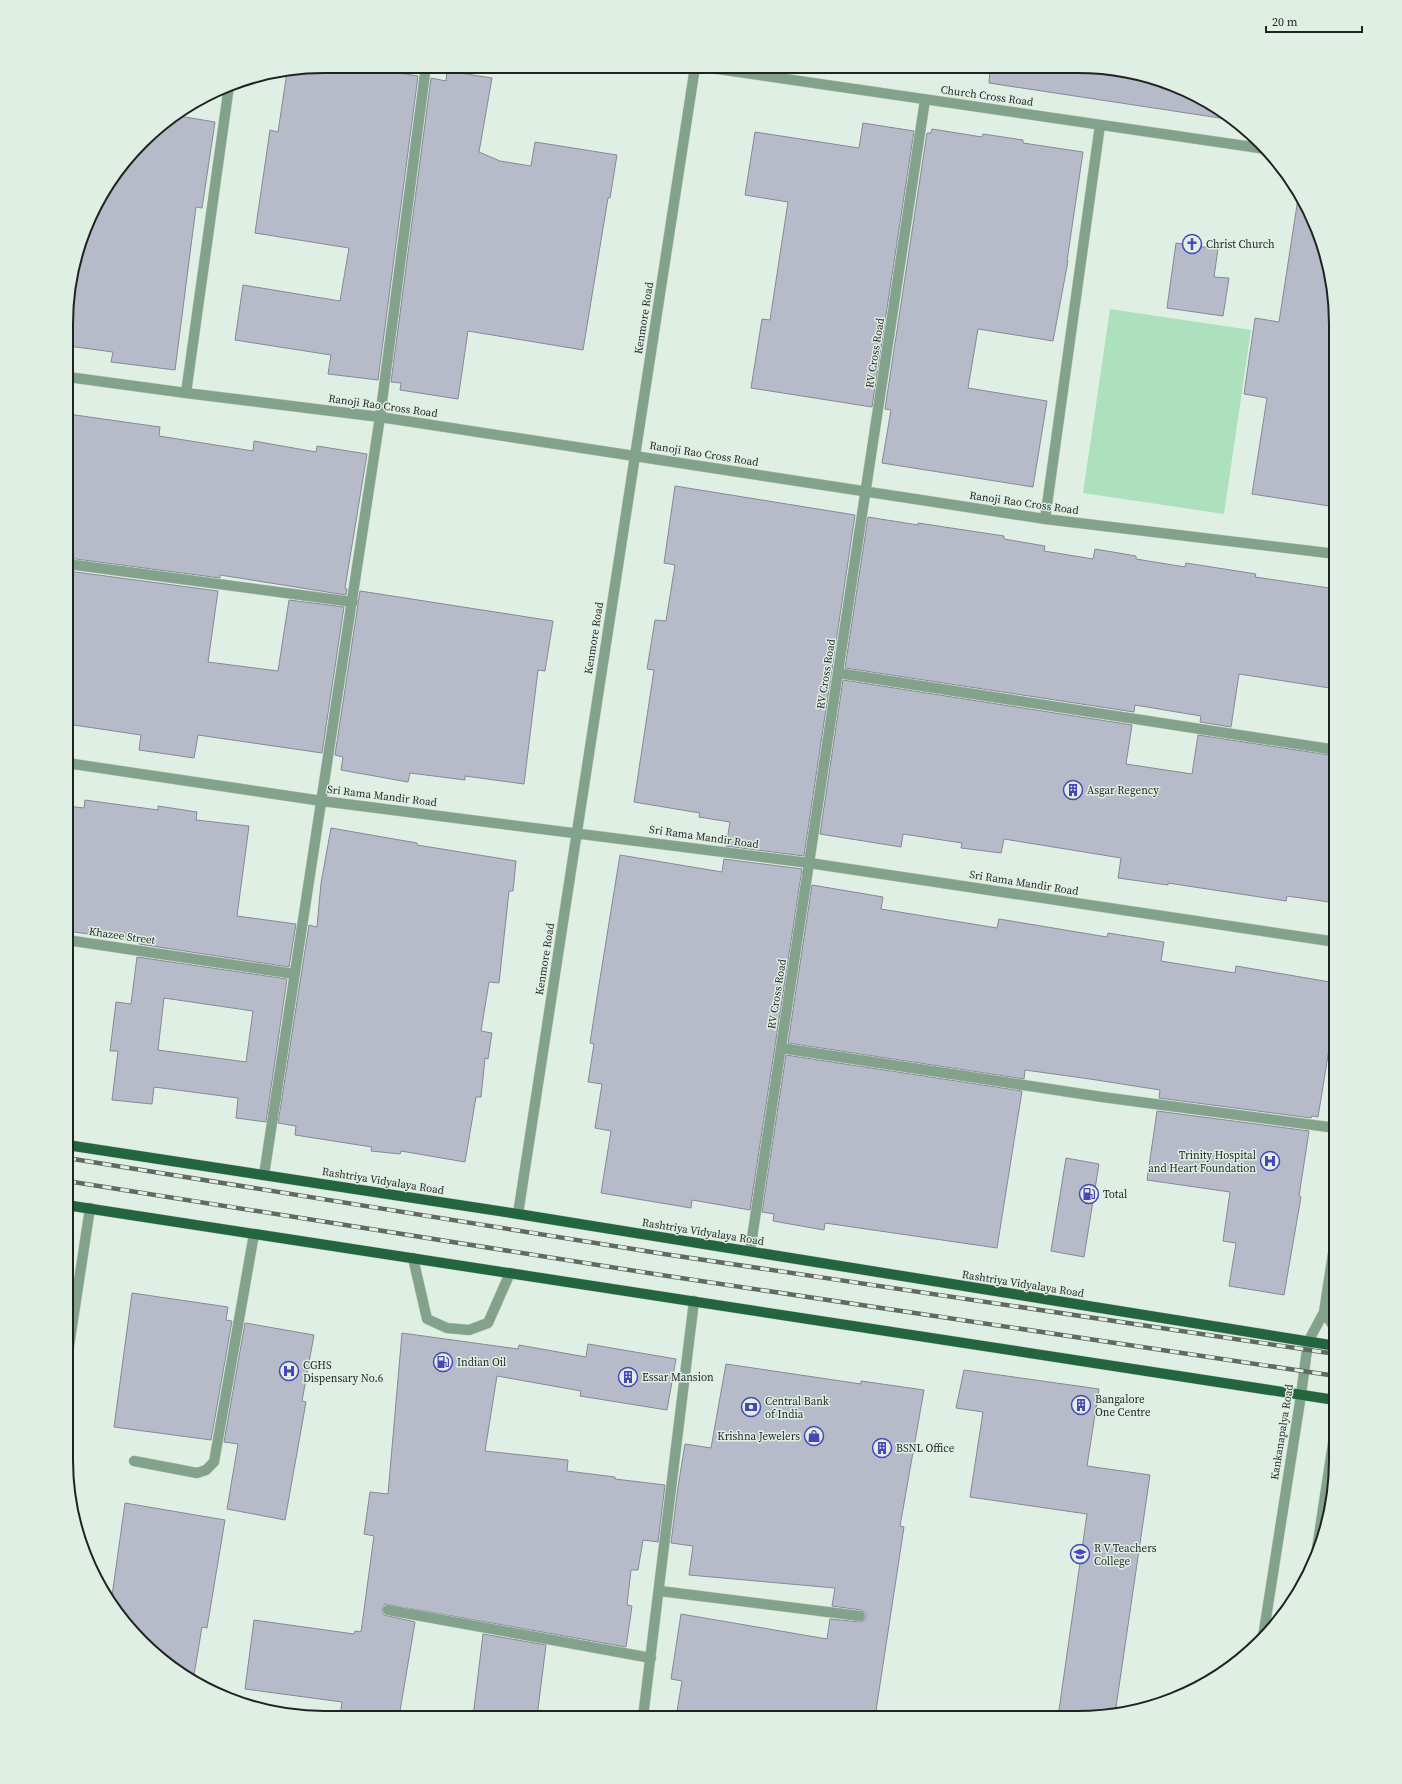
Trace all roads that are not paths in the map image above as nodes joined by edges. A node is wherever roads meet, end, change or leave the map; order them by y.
1 (425, 73) edge
2 (694, 73) edge
3 (744, 73) edge
4 (229, 92) edge
5 (925, 100) junction
6 (1100, 125) junction
7 (1255, 147) edge
8 (73, 377) edge
9 (186, 393) junction
10 (380, 417) junction
11 (635, 456) junction
12 (866, 492) junction
13 (1045, 519) junction
14 (1329, 553) edge
15 (73, 565) edge
16 (353, 602) junction
17 (838, 673) junction
18 (1329, 749) edge
19 (73, 764) edge
20 (322, 801) junction
21 (577, 832) junction
22 (809, 863) junction
23 (73, 941) edge
24 (1329, 941) edge
25 (295, 974) junction
26 (781, 1048) junction
27 (1329, 1127) edge
28 (73, 1146) edge
29 (264, 1175) junction
30 (73, 1205) edge
31 (90, 1208) junction
32 (518, 1214) junction
33 (254, 1234) junction
34 (750, 1251) junction
35 (413, 1258) junction
36 (510, 1273) junction
37 (1329, 1280) edge
38 (694, 1301) junction
39 (1324, 1312) junction
40 (73, 1320) edge
41 (1329, 1320) edge
42 (1308, 1342) junction
43 (1329, 1345) edge
44 (1301, 1395) junction
45 (1329, 1399) edge
46 (134, 1461) dead end
47 (1328, 1482) edge
48 (1322, 1516) edge
49 (660, 1591) junction
50 (388, 1610) dead end
51 (860, 1616) dead end
52 (1264, 1628) edge
53 (651, 1658) junction
54 (644, 1711) edge

1 - 10 street
2 - 11 street, Kenmore Road
3 - 5 street, Church Cross Road
4 - 9 street
5 - 6 street, Church Cross Road
5 - 12 street, RV Cross Road
6 - 7 street, Church Cross Road
6 - 13 street
8 - 9 street, Ranoji Rao Cross Road
9 - 10 street, Ranoji Rao Cross Road
10 - 11 street, Ranoji Rao Cross Road
10 - 16 street
11 - 12 street, Ranoji Rao Cross Road
11 - 21 street, Kenmore Road
12 - 13 street, Ranoji Rao Cross Road
12 - 17 street, RV Cross Road
13 - 14 street, Ranoji Rao Cross Road
15 - 16 street
16 - 20 street
17 - 18 street
17 - 22 street, RV Cross Road
19 - 20 street, Sri Rama Mandir Road
20 - 21 street, Sri Rama Mandir Road
20 - 25 street
21 - 22 street, Sri Rama Mandir Road
21 - 32 street, Kenmore Road
22 - 24 street, Sri Rama Mandir Road
22 - 26 street, RV Cross Road
23 - 25 street, Khazee Street
25 - 29 street
26 - 27 street
26 - 34 street, RV Cross Road
28 - 29 main road, Rashtriya Vidyalaya Road
29 - 32 main road, Rashtriya Vidyalaya Road
30 - 31 main road
31 - 33 main road
31 - 40 street
32 - 34 main road, Rashtriya Vidyalaya Road
33 - 35 main road
33 - 46 street
34 - 42 main road, Rashtriya Vidyalaya Road
35 - 36 main road
35 - 36 street
36 - 38 main road
37 - 39 street, Kankanapalya Road
38 - 44 main road
38 - 49 street
39 - 41 street
39 - 42 street, Kankanapalya Road
42 - 43 main road, Rashtriya Vidyalaya Road
42 - 44 street, Kankanapalya Road
44 - 45 main road
44 - 52 street, Kankanapalya Road
47 - 48 street
49 - 51 street
49 - 53 street
50 - 53 street
53 - 54 street

